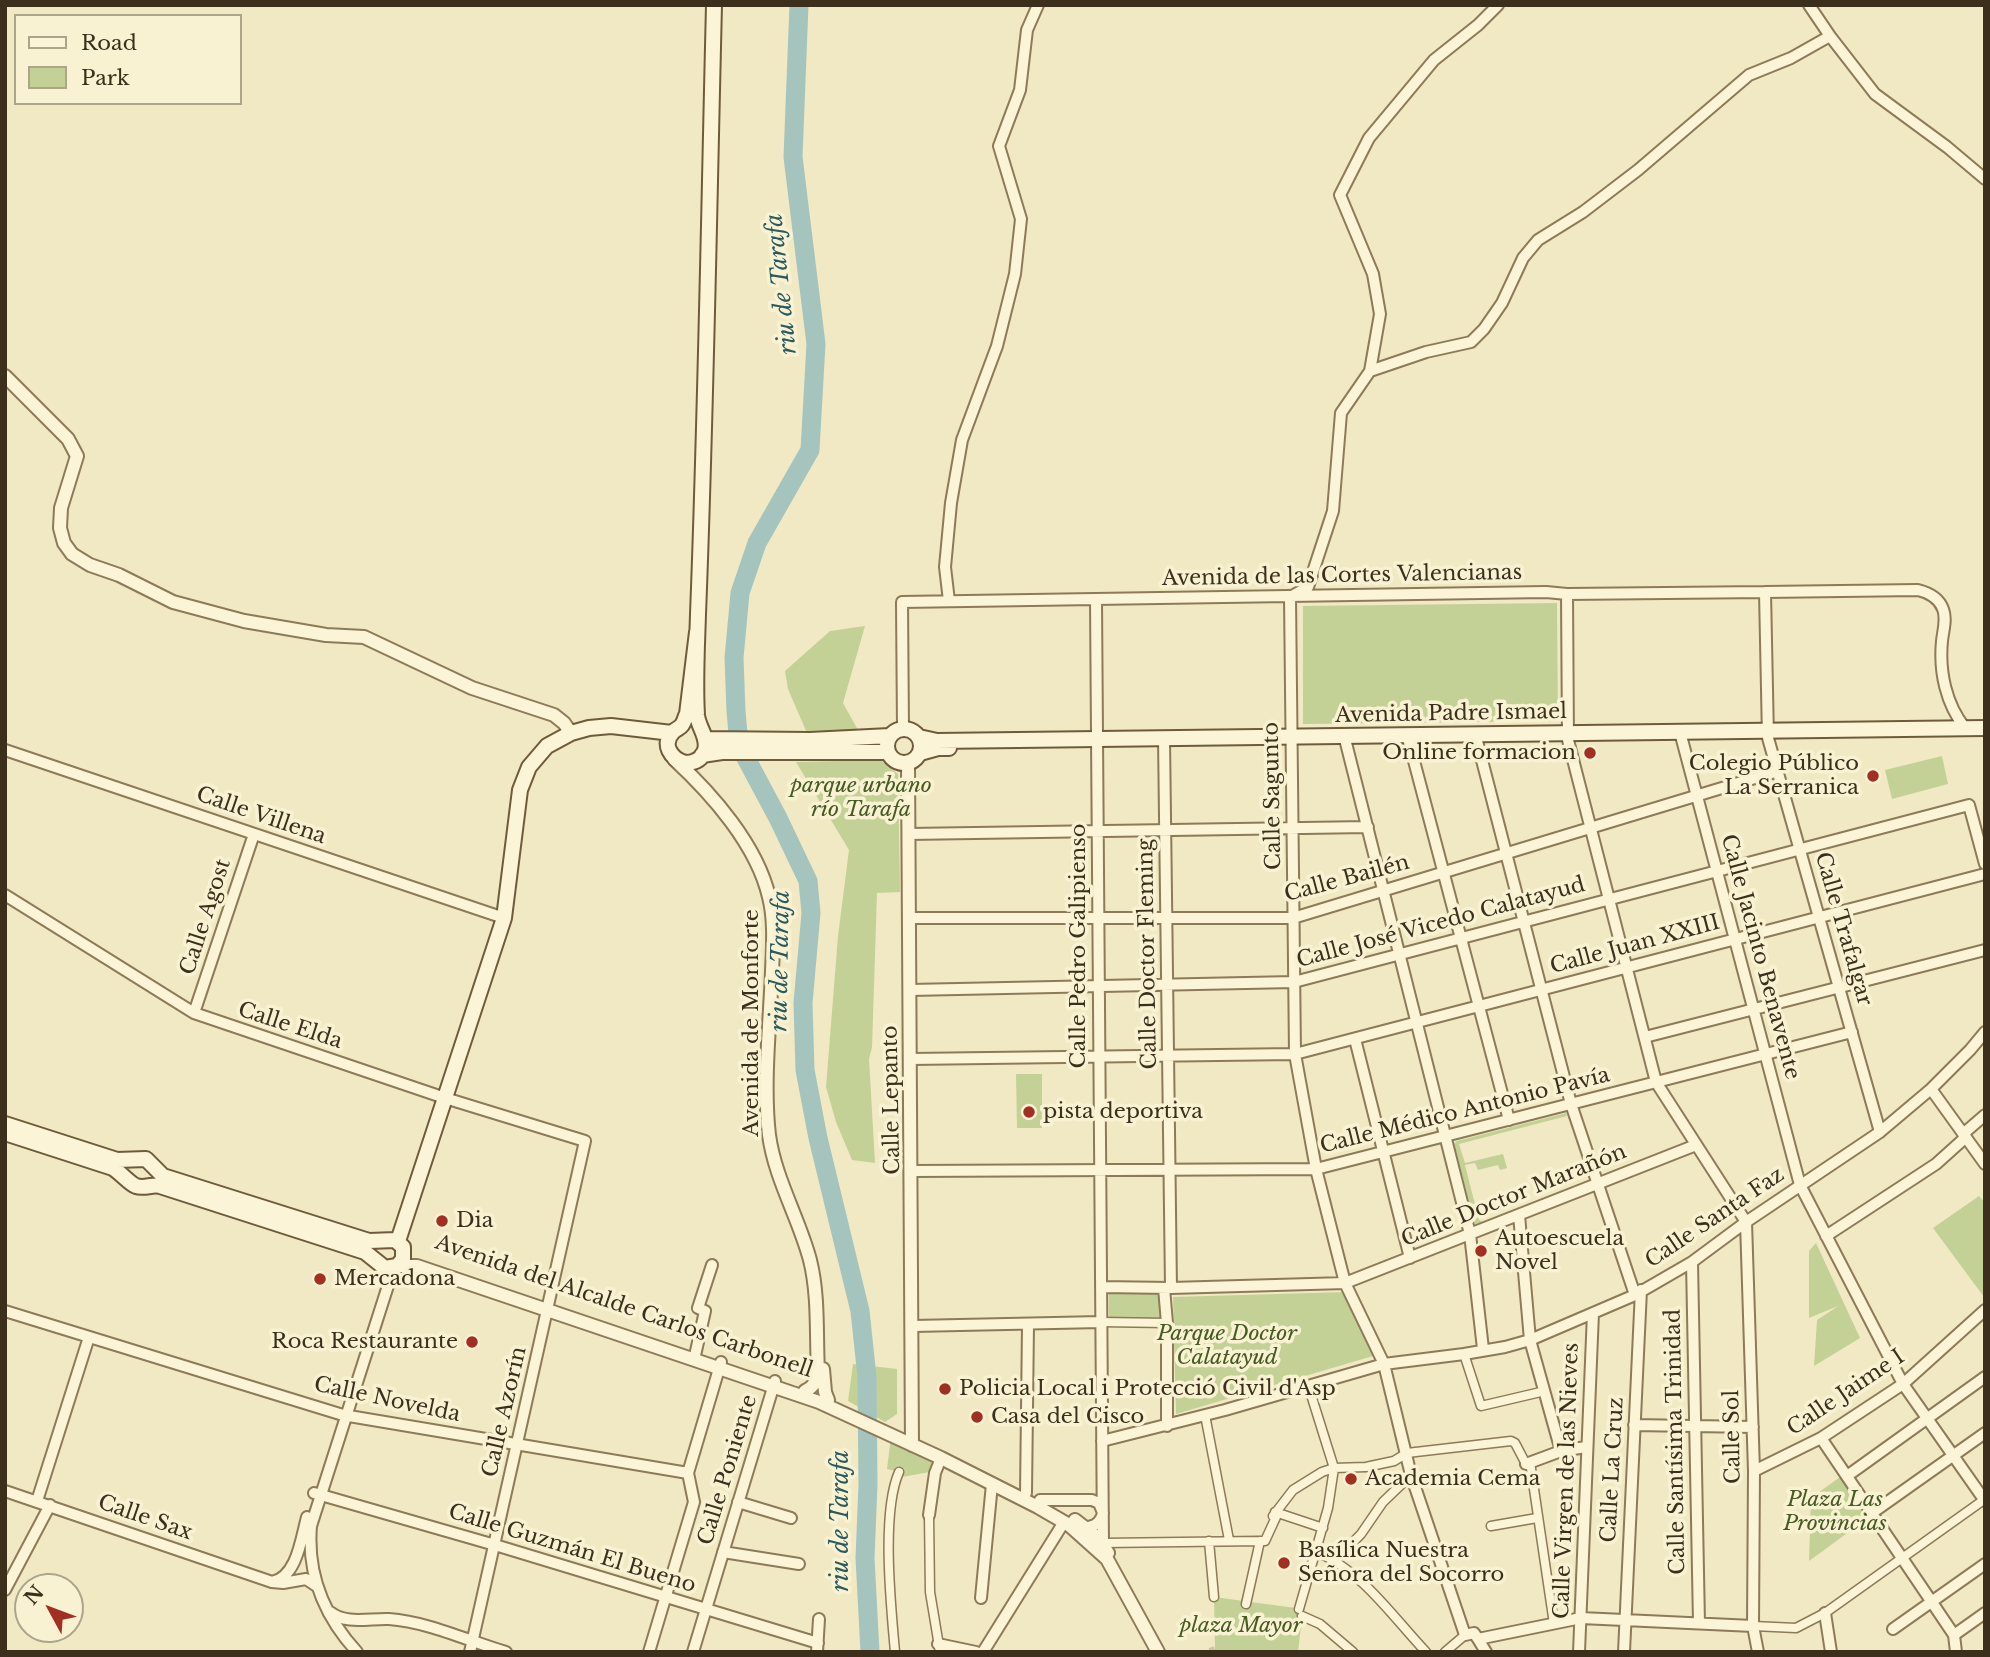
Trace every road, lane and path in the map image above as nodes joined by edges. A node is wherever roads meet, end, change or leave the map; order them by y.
1 (714, 5) edge
2 (1038, 5) edge
3 (1498, 5) edge
4 (1809, 5) edge
5 (1830, 36) junction
6 (1985, 179) edge
7 (1370, 371) junction
8 (5, 376) edge
9 (1765, 592) junction
10 (1567, 594) junction
11 (1290, 597) junction
12 (1096, 600) junction
13 (949, 601) junction
14 (697, 632) junction
15 (626, 728) junction
16 (1965, 728) junction
17 (1985, 728) edge
18 (677, 729) junction
19 (571, 733) junction
20 (896, 733) junction
21 (702, 734) junction
22 (1768, 734) junction
23 (1681, 735) junction
24 (1985, 735) edge
25 (919, 737) junction
26 (1568, 737) junction
27 (1291, 740) junction
28 (1477, 741) junction
29 (1097, 742) junction
30 (1164, 742) junction
31 (1409, 742) junction
32 (1346, 743) junction
33 (5, 750) edge
34 (888, 752) junction
35 (671, 753) junction
36 (920, 753) junction
37 (700, 758) junction
38 (908, 763) junction
39 (1778, 771) junction
40 (1698, 796) junction
41 (1368, 827) junction
42 (1292, 828) junction
43 (1591, 828) junction
44 (1165, 830) junction
45 (1098, 831) junction
46 (254, 834) junction
47 (909, 834) junction
48 (1800, 849) junction
49 (1507, 853) junction
50 (1985, 864) edge
51 (1718, 871) junction
52 (1444, 872) junction
53 (1985, 874) edge
54 (1384, 890) junction
55 (5, 895) edge
56 (1610, 899) junction
57 (1819, 917) junction
58 (504, 918) junction
59 (909, 918) junction
60 (1098, 918) junction
61 (1166, 918) junction
62 (1293, 918) junction
63 (1524, 922) junction
64 (1461, 938) junction
65 (1735, 939) junction
66 (1985, 950) edge
67 (1400, 954) junction
68 (1627, 967) junction
69 (1294, 982) junction
70 (1169, 984) junction
71 (1099, 986) junction
72 (1839, 987) junction
73 (910, 989) junction
74 (1541, 990) junction
75 (1479, 1006) junction
76 (1754, 1009) junction
77 (194, 1013) junction
78 (1417, 1022) junction
79 (1852, 1032) junction
80 (1985, 1032) edge
81 (1645, 1037) junction
82 (1354, 1039) junction
83 (1295, 1054) junction
84 (1766, 1054) junction
85 (1170, 1056) junction
86 (1099, 1057) junction
87 (911, 1059) junction
88 (1656, 1082) junction
89 (1931, 1089) junction
90 (445, 1098) junction
91 (1571, 1104) junction
92 (1985, 1115) edge
93 (1509, 1120) junction
94 (5, 1124) edge
95 (1881, 1132) junction
96 (5, 1133) edge
97 (1964, 1135) junction
98 (1446, 1136) junction
99 (585, 1141) joint
100 (1696, 1145) junction
101 (1381, 1152) junction
102 (134, 1160) junction
103 (1985, 1164) edge
104 (1316, 1169) junction
105 (155, 1170) junction
106 (1100, 1170) junction
107 (1171, 1170) junction
108 (912, 1171) junction
109 (127, 1176) junction
110 (1598, 1184) junction
111 (1800, 1185) junction
112 (146, 1186) junction
113 (1519, 1215) junction
114 (1746, 1222) junction
115 (1470, 1234) junction
116 (1826, 1236) junction
117 (395, 1244) junction
118 (1409, 1258) junction
119 (1692, 1262) junction
120 (388, 1265) junction
121 (712, 1265) dead end
122 (1346, 1283) junction
123 (1101, 1287) junction
124 (1168, 1288) junction
125 (1638, 1293) junction
126 (549, 1307) junction
127 (1985, 1310) edge
128 (5, 1311) edge
129 (1594, 1312) junction
130 (1101, 1322) junction
131 (1167, 1323) junction
132 (1028, 1325) junction
133 (913, 1326) junction
134 (89, 1337) junction
135 (1530, 1340) junction
136 (1483, 1349) junction
137 (1464, 1354) junction
138 (695, 1357) junction
139 (1384, 1364) junction
140 (720, 1366) junction
141 (1985, 1377) edge
142 (774, 1384) junction
143 (1903, 1384) junction
144 (1308, 1385) junction
145 (805, 1391) junction
146 (1545, 1391) junction
147 (827, 1401) junction
148 (343, 1414) junction
149 (1205, 1415) junction
150 (1927, 1419) junction
151 (1634, 1425) junction
152 (1167, 1426) junction
153 (1695, 1426) junction
154 (1753, 1427) junction
155 (1985, 1433) edge
156 (1821, 1438) junction
157 (912, 1441) junction
158 (1102, 1441) junction
159 (517, 1444) junction
160 (1586, 1447) junction
161 (1561, 1451) junction
162 (1407, 1454) junction
163 (1953, 1455) junction
164 (941, 1458) junction
165 (1528, 1463) junction
166 (1334, 1468) junction
167 (1754, 1471) junction
168 (688, 1472) junction
169 (899, 1472) dead end
170 (1411, 1475) junction
171 (1847, 1476) junction
172 (992, 1484) junction
173 (5, 1491) edge
174 (1026, 1493) junction
175 (317, 1494) junction
176 (1040, 1500) junction
177 (1088, 1500) junction
178 (1984, 1500) edge
179 (37, 1501) junction
180 (738, 1502) junction
181 (50, 1505) junction
182 (1275, 1512) junction
183 (1103, 1513) junction
184 (1872, 1513) junction
185 (929, 1515) joint
186 (791, 1518) dead end
187 (1537, 1518) junction
188 (1075, 1526) junction
189 (1490, 1526) dead end
190 (1323, 1528) junction
191 (1229, 1540) junction
192 (1209, 1541) junction
193 (1260, 1541) junction
194 (1103, 1543) junction
195 (495, 1545) junction
196 (723, 1552) junction
197 (1317, 1552) junction
198 (1902, 1558) junction
199 (1336, 1560) junction
200 (799, 1564) dead end
201 (1985, 1564) edge
202 (1113, 1567) junction
203 (272, 1582) junction
204 (315, 1585) junction
205 (5, 1590) edge
206 (665, 1597) junction
207 (1214, 1597) dead end
208 (981, 1598) dead end
209 (1931, 1602) junction
210 (1246, 1604) dead end
211 (706, 1609) junction
212 (1825, 1613) junction
213 (1985, 1614) edge
214 (330, 1615) junction
215 (1581, 1618) junction
216 (819, 1619) dead end
217 (1626, 1620) junction
218 (1554, 1623) junction
219 (1699, 1623) junction
220 (1753, 1626) junction
221 (1893, 1629) dead end
222 (1465, 1635) junction
223 (1954, 1635) junction
224 (1478, 1639) junction
225 (471, 1647) edge
226 (818, 1648) edge
227 (939, 1648) edge
228 (357, 1652) edge
229 (506, 1652) edge
230 (649, 1652) edge
231 (693, 1652) edge
232 (895, 1652) edge
233 (976, 1652) edge
234 (983, 1652) edge
235 (1158, 1652) edge
236 (1353, 1652) edge
237 (1426, 1652) edge
238 (1445, 1652) edge
239 (1486, 1652) edge
240 (1579, 1652) edge
241 (1624, 1652) edge
242 (1758, 1652) edge
243 (1831, 1652) edge
244 (1956, 1652) edge

1 - 14 main road
2 - 13 street
3 - 7 street
4 - 5 street
5 - 6 street
5 - 7 street
7 - 11 street
8 - 19 street
9 - 10 street, Avenida de las Cortes Valencianas
9 - 16 street, Avenida de las Cortes Valencianas
9 - 22 street
10 - 11 street, Avenida de las Cortes Valencianas
10 - 26 street
11 - 12 street, Avenida de las Cortes Valencianas
11 - 27 street, Calle Sagunto
12 - 13 street, Avenida de las Cortes Valencianas
12 - 29 street, Calle Pedro Galipienso
13 - 20 street, Avenida de las Cortes Valencianas
14 - 18 main road
14 - 21 main road
15 - 18 main road
15 - 19 main road
15 - 35 main road
16 - 17 main road, Avenida Padre Ismael
16 - 22 main road, Avenida Padre Ismael
18 - 21 main road
18 - 35 main road
19 - 58 main road
20 - 21 main road
20 - 25 main road
20 - 34 main road
21 - 37 main road
22 - 23 main road, Avenida Padre Ismael
22 - 24 main road, Avenida Padre Ismael
22 - 39 street, Calle Trafalgar
23 - 26 main road, Avenida Padre Ismael
23 - 40 street, Calle Jacinto Benavente
25 - 29 main road, Avenida Padre Ismael
25 - 36 main road
26 - 27 main road, Avenida Padre Ismael
26 - 28 main road, Avenida Padre Ismael
26 - 43 street
27 - 30 main road, Avenida Padre Ismael
27 - 32 main road, Avenida Padre Ismael
27 - 42 street, Calle Sagunto
28 - 31 main road, Avenida Padre Ismael
28 - 49 street
29 - 30 main road, Avenida Padre Ismael
29 - 36 main road, Avenida Padre Ismael
29 - 45 street, Calle Pedro Galipienso
30 - 44 street, Calle Doctor Fleming
31 - 32 main road, Avenida Padre Ismael
31 - 52 street
32 - 41 street
33 - 46 street, Calle Villena
34 - 37 main road
34 - 38 main road
35 - 37 main road
35 - 145 street, Avenida de Monforte
36 - 38 main road
37 - 147 street, Avenida de Monforte
38 - 47 street, Calle Lepanto
39 - 40 street, Calle Bailén
39 - 48 street, Calle Trafalgar
40 - 43 street, Calle Bailén
40 - 51 street, Calle Jacinto Benavente
41 - 42 street
41 - 54 street
42 - 44 street
42 - 62 street, Calle Sagunto
43 - 49 street, Calle Bailén
43 - 56 street
44 - 45 street
44 - 61 street, Calle Doctor Fleming
45 - 47 street
45 - 60 street, Calle Pedro Galipienso
46 - 58 street, Calle Villena
46 - 77 street, Calle Agost
47 - 59 street, Calle Lepanto
48 - 50 street, Calle José Vicedo Calatayud
48 - 51 street, Calle José Vicedo Calatayud
48 - 57 street, Calle Trafalgar
49 - 52 street, Calle Bailén
49 - 63 street
51 - 56 street, Calle José Vicedo Calatayud
51 - 65 street, Calle Jacinto Benavente
52 - 54 street, Calle Bailén
52 - 64 street
53 - 57 street, Calle Juan XXIII
54 - 62 street, Calle Bailén
54 - 67 street
55 - 77 street, Calle Elda
56 - 63 street, Calle José Vicedo Calatayud
56 - 68 street
57 - 65 street, Calle Juan XXIII
57 - 72 street, Calle Trafalgar
58 - 90 main road
59 - 60 street, Calle Bailén
59 - 73 street, Calle Lepanto
60 - 61 street, Calle Bailén
60 - 71 street, Calle Pedro Galipienso
61 - 62 street, Calle Bailén
61 - 70 street, Calle Doctor Fleming
62 - 69 street, Calle Sagunto
63 - 64 street, Calle José Vicedo Calatayud
63 - 74 street
64 - 67 street, Calle José Vicedo Calatayud
64 - 75 street
65 - 68 street, Calle Juan XXIII
65 - 76 street, Calle Jacinto Benavente
66 - 72 street
67 - 69 street, Calle José Vicedo Calatayud
67 - 78 street
68 - 74 street, Calle Juan XXIII
68 - 81 street
69 - 70 street, Calle José Vicedo Calatayud
69 - 83 street, Calle Sagunto
70 - 71 street, Calle José Vicedo Calatayud
70 - 85 street, Calle Doctor Fleming
71 - 73 street, Calle José Vicedo Calatayud
71 - 86 street, Calle Pedro Galipienso
72 - 76 street
72 - 79 street, Calle Trafalgar
73 - 87 street, Calle Lepanto
74 - 75 street, Calle Juan XXIII
74 - 91 street
75 - 78 street, Calle Juan XXIII
75 - 93 street
76 - 81 street
76 - 84 street, Calle Jacinto Benavente
77 - 90 street, Calle Elda
78 - 82 street, Calle Juan XXIII
78 - 98 street
79 - 84 street, Calle Médico Antonio Pavía
79 - 95 street, Calle Trafalgar
80 - 89 street, Calle Santa Faz
81 - 88 street
82 - 83 street, Calle Juan XXIII
82 - 101 street
83 - 85 street, Calle Juan XXIII
83 - 104 street, Calle Sagunto
84 - 88 street, Calle Médico Antonio Pavía
84 - 111 street, Calle Jacinto Benavente
85 - 86 street, Calle Juan XXIII
85 - 107 street, Calle Doctor Fleming
86 - 87 street, Calle Juan XXIII
86 - 106 street, Calle Pedro Galipienso
87 - 108 street, Calle Lepanto
88 - 91 street, Calle Médico Antonio Pavía
88 - 100 street
89 - 95 street, Calle Santa Faz
89 - 97 street
90 - 99 street, Calle Elda
90 - 117 main road
91 - 93 street, Calle Médico Antonio Pavía
91 - 110 street
92 - 97 street
93 - 98 street, Calle Médico Antonio Pavía
94 - 102 main road, Avenida del Alcalde Carlos Carbonell
95 - 111 street, Calle Santa Faz
96 - 109 main road, Avenida del Alcalde Carlos Carbonell
97 - 103 street
97 - 116 street
98 - 101 street, Calle Médico Antonio Pavía
98 - 115 street
99 - 126 street, Calle Azorín
100 - 110 street, Calle Doctor Marañón
100 - 114 street
101 - 104 street, Calle Médico Antonio Pavía
101 - 118 street
102 - 105 main road, Avenida del Alcalde Carlos Carbonell
102 - 109 main road
104 - 107 street, Calle Médico Antonio Pavía
104 - 122 street, Calle Sagunto
105 - 112 main road
105 - 117 main road, Avenida del Alcalde Carlos Carbonell
106 - 107 street, Calle Médico Antonio Pavía
106 - 108 street, Calle Médico Antonio Pavía
106 - 123 street, Calle Pedro Galipienso
107 - 124 street, Calle Doctor Fleming
108 - 133 street, Calle Lepanto
109 - 112 main road, Avenida del Alcalde Carlos Carbonell
110 - 113 street, Calle Doctor Marañón
110 - 125 street
111 - 114 street, Calle Santa Faz
111 - 116 street, Calle Jacinto Benavente
112 - 120 main road, Avenida del Alcalde Carlos Carbonell
113 - 115 street, Calle Doctor Marañón
113 - 135 street
114 - 119 street, Calle Santa Faz
114 - 154 street, Calle Sol
115 - 118 street, Calle Doctor Marañón
115 - 136 street
116 - 143 street, Calle Jacinto Benavente
117 - 120 main road
117 - 120 main road
117 - 126 street, Avenida del Alcalde Carlos Carbonell
118 - 122 street, Calle Doctor Marañón
119 - 125 street, Calle Santa Faz
119 - 153 street, Calle Santísima Trinidad
120 - 126 street, Avenida del Alcalde Carlos Carbonell
120 - 148 street
121 - 138 street
122 - 124 street
122 - 139 street, Calle Sagunto
123 - 124 street
123 - 130 street, Calle Pedro Galipienso
124 - 131 street, Calle Doctor Fleming
125 - 129 street, Calle Santa Faz
125 - 151 street, Calle La Cruz
126 - 138 street, Avenida del Alcalde Carlos Carbonell
126 - 159 street, Calle Azorín
127 - 143 street, Calle Jaime I
128 - 134 street, Calle Novelda
129 - 135 street, Calle Santa Faz
129 - 160 street, Calle Virgen de las Nieves
130 - 131 street
130 - 132 street
130 - 158 street, Calle Pedro Galipienso
131 - 152 street, Calle Doctor Fleming
132 - 133 street
132 - 174 street
133 - 157 street, Calle Lepanto
134 - 148 street, Calle Novelda
134 - 179 street
135 - 136 street, Calle Santa Faz
135 - 146 street
136 - 137 street, Calle Santa Faz
137 - 139 street, Calle Santa Faz
137 - 146 street
138 - 140 street, Avenida del Alcalde Carlos Carbonell
139 - 144 street, Calle Santa Faz
139 - 162 street, Calle Sagunto
140 - 142 street, Avenida del Alcalde Carlos Carbonell
140 - 168 street
141 - 150 street
142 - 145 street, Avenida del Alcalde Carlos Carbonell
142 - 147 street, Avenida del Alcalde Carlos Carbonell
142 - 180 street, Calle Poniente
143 - 150 street, Calle Jacinto Benavente
143 - 156 street, Calle Jaime I
144 - 149 street, Calle Santa Faz
144 - 166 street
145 - 147 street, Avenida del Alcalde Carlos Carbonell
146 - 161 street
147 - 157 street
148 - 159 street, Calle Novelda
148 - 175 street
149 - 152 street, Calle Santa Faz
149 - 191 street
150 - 163 street, Calle Jacinto Benavente
150 - 171 street
151 - 153 street
151 - 217 street, Calle La Cruz
152 - 158 street, Calle Santa Faz
153 - 154 street
153 - 219 street, Calle Santísima Trinidad
154 - 167 street, Calle Sol
155 - 163 street
156 - 167 street, Calle Jaime I
156 - 171 street
157 - 164 street
157 - 174 street
158 - 183 street, Calle Pedro Galipienso
159 - 168 street, Calle Novelda
159 - 195 street, Calle Azorín
160 - 161 street
160 - 215 street, Calle Virgen de las Nieves
161 - 165 street
162 - 165 street
162 - 166 street
162 - 170 street, Calle Sagunto
163 - 178 street, Calle Jacinto Benavente
163 - 184 street
164 - 172 street
164 - 185 street
165 - 187 street
166 - 182 street
166 - 190 street
167 - 220 street, Calle Sol
168 - 206 street
169 - 232 street
170 - 199 street
170 - 222 street, Calle Sagunto
171 - 184 street
172 - 188 street
172 - 208 street
173 - 179 street, Calle Sax
174 - 176 street
175 - 195 street, Calle Guzmán El Bueno
175 - 203 street
175 - 204 street
176 - 177 street
176 - 188 street
177 - 183 street
177 - 188 street
178 - 198 street
179 - 181 street, Calle Sax
180 - 186 street
180 - 196 street, Calle Poniente
181 - 203 street, Calle Sax
181 - 205 street
182 - 190 street
182 - 193 street
183 - 188 street
183 - 194 street, Calle Pedro Galipienso
184 - 198 street
185 - 227 street
187 - 189 street
187 - 218 street
188 - 194 street
188 - 202 street
188 - 234 street
190 - 197 street
191 - 192 street
191 - 193 street
192 - 194 street
192 - 207 street
193 - 210 street
194 - 202 street
195 - 206 street, Calle Guzmán El Bueno
195 - 225 street, Calle Azorín
196 - 200 street
196 - 211 street, Calle Poniente
197 - 199 street
197 - 236 street
198 - 209 street
198 - 212 street
199 - 237 street
201 - 209 street
202 - 235 street
203 - 204 street
204 - 214 street
206 - 211 street, Calle Guzmán El Bueno
206 - 230 street
209 - 221 street
209 - 223 street
211 - 226 street, Calle Guzmán El Bueno
211 - 231 street, Calle Poniente
212 - 220 street
212 - 243 street
213 - 223 street
214 - 225 street
214 - 228 street
215 - 217 street
215 - 218 street
215 - 240 street, Calle Virgen de las Nieves
216 - 226 street
217 - 219 street
217 - 241 street, Calle La Cruz
218 - 224 street
219 - 220 street
220 - 242 street, Calle Sol
222 - 224 street
222 - 238 street
223 - 244 street
224 - 239 street
225 - 229 street
227 - 233 street

